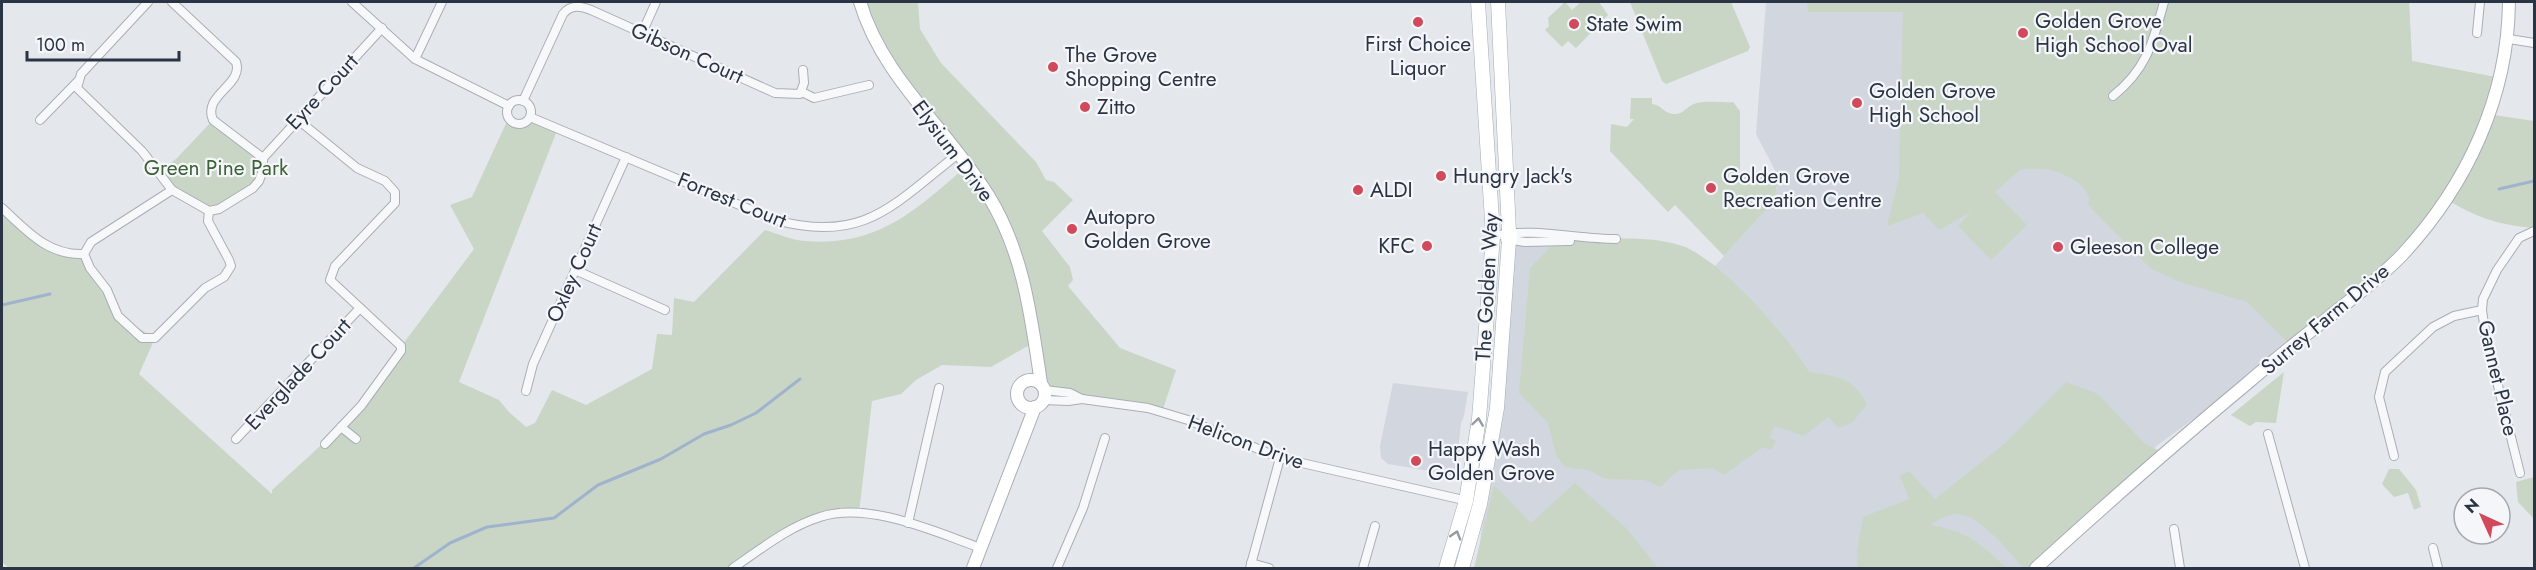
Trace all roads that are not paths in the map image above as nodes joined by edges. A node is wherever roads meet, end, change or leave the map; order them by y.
1 (148, 2) edge
2 (172, 2) edge
3 (352, 2) edge
4 (441, 2) edge
5 (656, 2) edge
6 (860, 2) edge
7 (1478, 2) edge
8 (1496, 2) edge
9 (2164, 2) edge
10 (2480, 2) edge
11 (2509, 2) edge
12 (382, 28) junction
13 (642, 33) junction
14 (2477, 33) dead end
15 (2509, 39) junction
16 (2535, 43) edge
17 (415, 59) junction
18 (803, 70) dead end
19 (78, 81) junction
20 (869, 85) dead end
21 (802, 92) junction
22 (2113, 96) dead end
23 (523, 101) junction
24 (509, 106) junction
25 (530, 117) junction
26 (297, 118) junction
27 (40, 120) dead end
28 (1504, 133) junction
29 (1487, 135) junction
30 (958, 154) junction
31 (626, 157) junction
32 (263, 158) junction
33 (172, 190) junction
34 (209, 211) junction
35 (3, 212) edge
36 (2535, 231) edge
37 (1493, 236) junction
38 (1509, 236) junction
39 (1616, 239) dead end
40 (84, 254) junction
41 (575, 270) junction
42 (360, 308) junction
43 (666, 310) dead end
44 (2482, 310) junction
45 (1034, 343) junction
46 (1026, 381) junction
47 (939, 388) dead end
48 (526, 391) dead end
49 (1038, 397) junction
50 (341, 427) junction
51 (2268, 434) dead end
52 (1105, 438) dead end
53 (236, 439) dead end
54 (356, 439) dead end
55 (326, 444) dead end
56 (2394, 456) dead end
57 (1280, 458) junction
58 (2520, 473) dead end
59 (1466, 501) junction
60 (1480, 504) junction
61 (908, 523) junction
62 (1375, 525) dead end
63 (2174, 529) dead end
64 (981, 548) junction
65 (2433, 548) dead end
66 (1250, 566) edge
67 (733, 568) edge
68 (973, 568) edge
69 (1057, 568) edge
70 (1269, 568) edge
71 (1363, 568) edge
72 (1446, 568) edge
73 (1462, 568) edge
74 (2036, 568) edge
75 (2180, 568) edge
76 (2305, 568) edge
77 (2438, 568) edge

1 - 19 street
2 - 32 street
3 - 12 street
4 - 17 street
5 - 13 street
6 - 30 street, Elysium Drive
7 - 29 main road, The Golden Way
8 - 28 main road, The Golden Way
8 - 29 main road
9 - 22 street
10 - 14 street
11 - 15 street, Surrey Farm Drive
12 - 17 street
12 - 26 street, Eyre Court
13 - 21 street, Gibson Court
13 - 23 street, Gibson Court
15 - 16 street
15 - 74 street, Surrey Farm Drive
17 - 24 street
18 - 21 street
19 - 27 street
19 - 33 street
20 - 21 street, Gibson Court
23 - 24 street
23 - 25 street
24 - 25 street
25 - 31 street, Forrest Court
26 - 32 street, Eyre Court
26 - 42 street
28 - 29 main road
28 - 38 main road, The Golden Way
29 - 37 main road, The Golden Way
30 - 31 street, Forrest Court
30 - 45 street, Elysium Drive
31 - 41 street, Oxley Court
32 - 34 street
33 - 34 street
33 - 40 street
34 - 40 street
35 - 40 street
36 - 44 street, Gannet Place
37 - 38 street
59 -> 37 main road, The Golden Way
38 - 39 street
38 - 60 main road, The Golden Way
41 - 43 street
41 - 48 street, Oxley Court
42 - 50 street
42 - 53 street, Everglade Court
44 - 56 street
44 - 58 street, Gannet Place
45 - 46 street, Elysium Drive
45 - 49 street, Elysium Drive
46 - 49 street
46 - 49 street, Elysium Drive
47 - 61 street
49 - 57 street, Helicon Drive
49 - 64 street, Elysium Drive
50 - 54 street
50 - 55 street
51 - 76 street
52 - 69 street
57 - 59 street, Helicon Drive
57 - 66 street
59 - 60 street, Helicon Drive
72 -> 59 main road, The Golden Way
60 - 73 main road, The Golden Way
61 - 64 street
61 - 67 street
62 - 71 street
63 - 75 street
64 - 68 street, Elysium Drive
65 - 77 street
66 - 70 street

